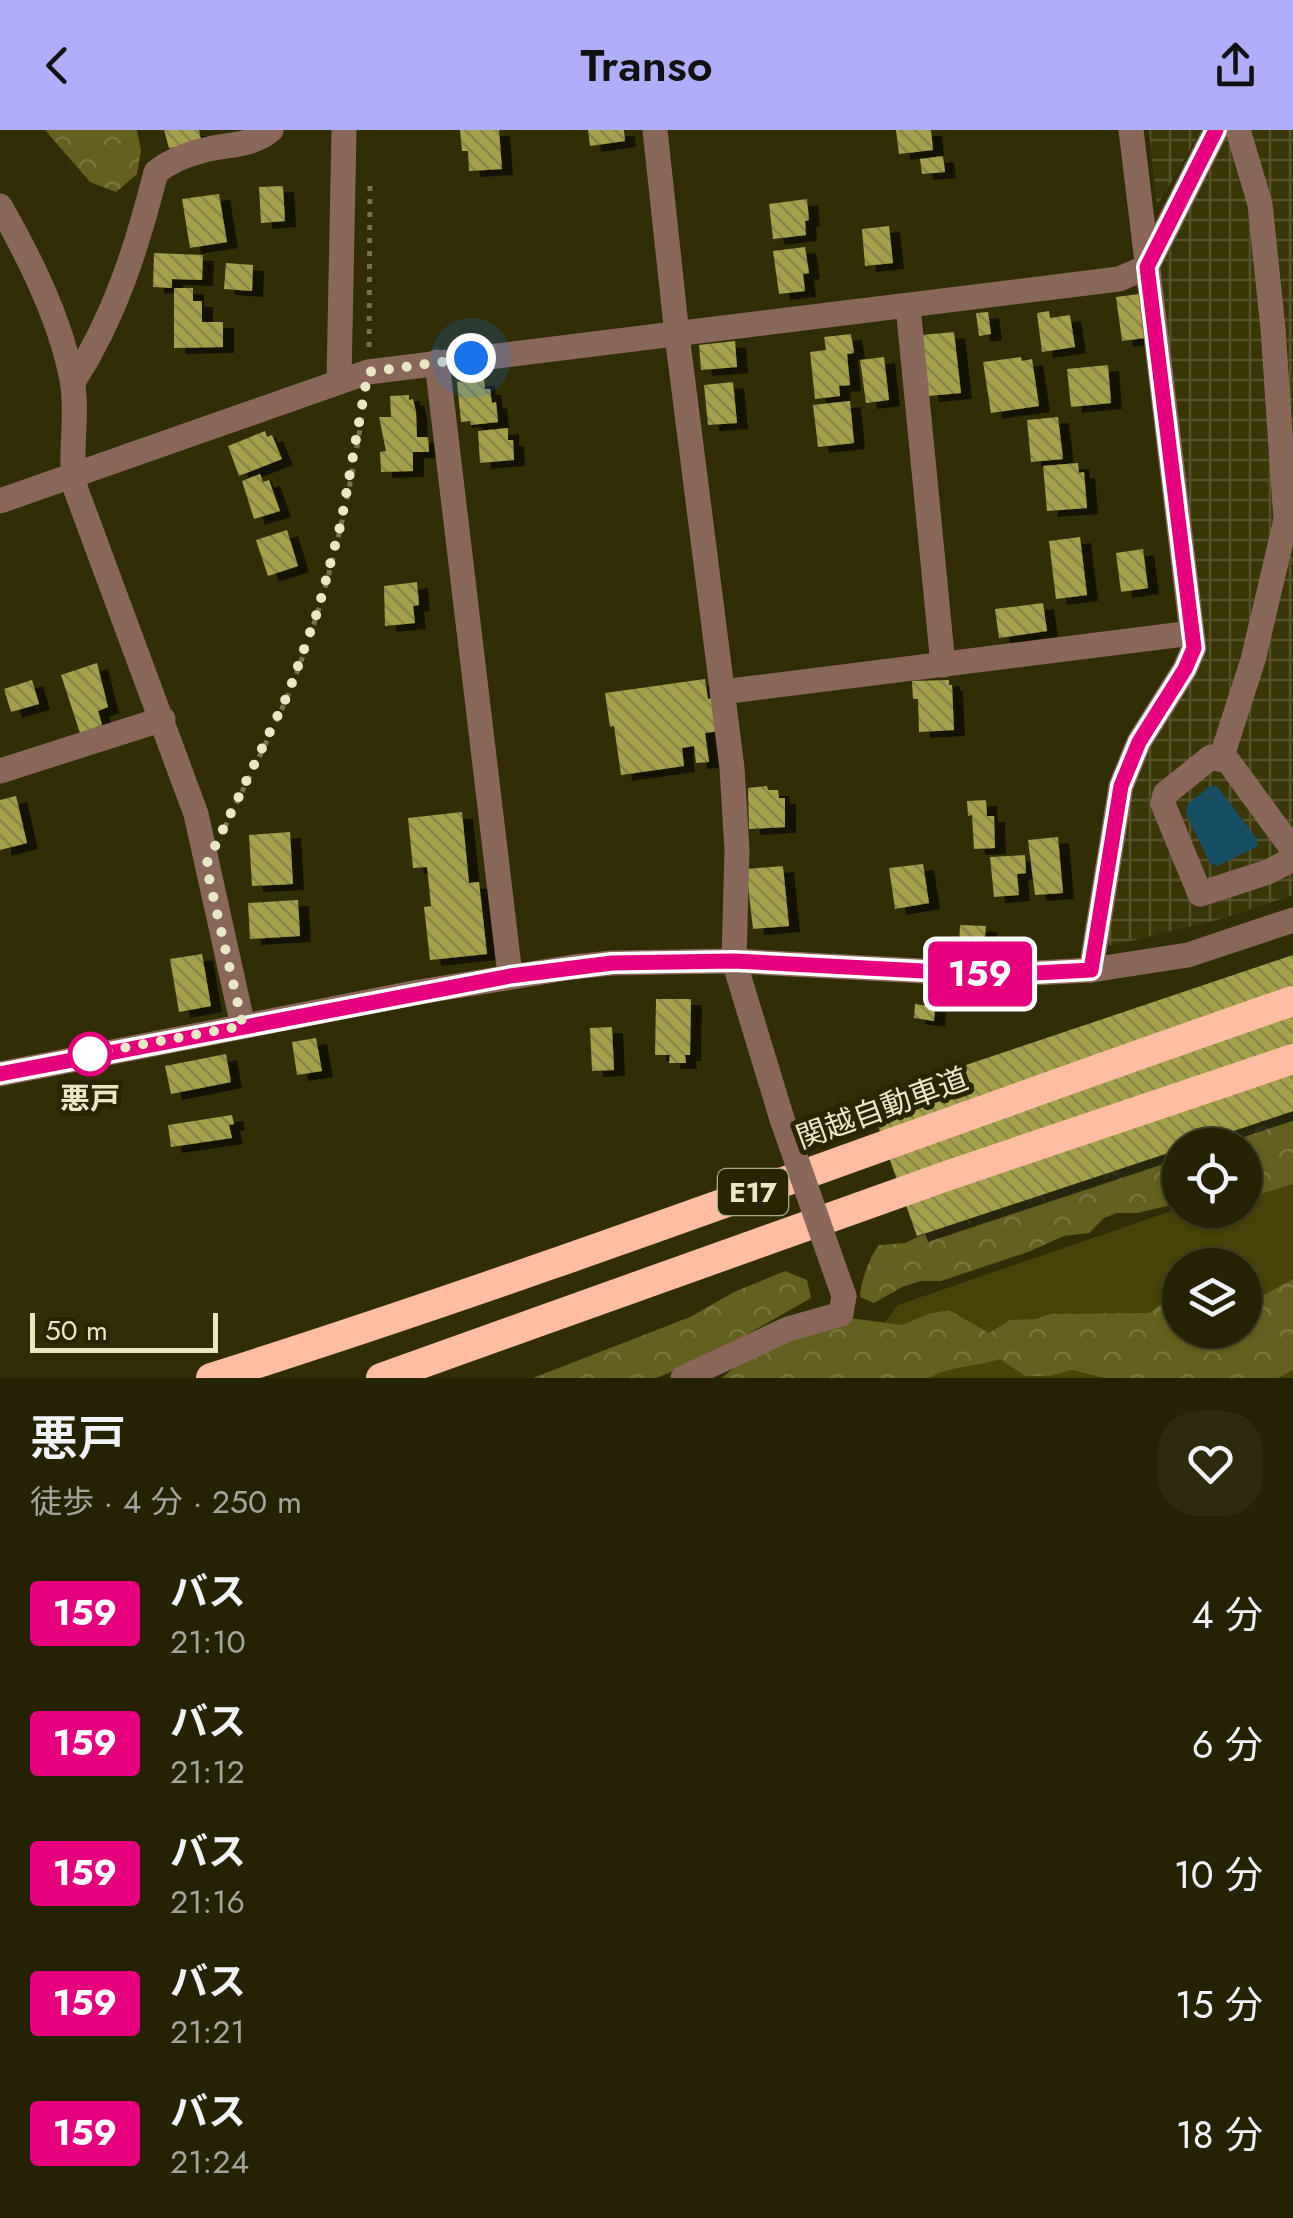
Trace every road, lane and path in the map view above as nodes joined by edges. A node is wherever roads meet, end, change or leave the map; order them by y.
1 (271, 130) edge
2 (344, 130) edge
3 (655, 130) edge
4 (1131, 130) edge
5 (1216, 130) edge
6 (1242, 133) edge
7 (370, 176) dead end
8 (0, 206) edge
9 (1147, 267) junction
10 (908, 306) junction
11 (677, 335) junction
12 (437, 362) junction
13 (368, 372) junction
14 (339, 380) junction
15 (73, 382) junction
16 (72, 474) junction
17 (0, 501) edge
18 (1192, 633) junction
19 (943, 666) junction
20 (722, 692) junction
21 (163, 719) junction
22 (1221, 759) junction
23 (0, 772) edge
24 (1293, 850) edge
25 (1293, 859) edge
26 (206, 865) junction
27 (1293, 920) edge
28 (734, 961) junction
29 (1091, 970) junction
30 (510, 976) junction
31 (1293, 1002) edge
32 (243, 1026) junction
33 (1293, 1059) edge
34 (0, 1074) edge
35 (211, 1378) edge
36 (381, 1378) edge
37 (683, 1378) edge

1 - 15 street
2 - 14 street
3 - 11 street
4 - 9 street
5 - 9 street
6 - 22 street
7 - 13 path
8 - 15 street
9 - 10 street
9 - 18 street
10 - 11 street
10 - 19 street
11 - 12 street
11 - 20 street
12 - 13 street
12 - 30 street
13 - 14 street
13 - 26 path
14 - 16 street
15 - 16 street
16 - 17 street
16 - 21 street
18 - 19 street
18 - 29 street
19 - 20 street
20 - 28 street
21 - 23 street
21 - 26 street
22 - 24 street
22 - 25 street
26 - 32 street
27 - 29 street
28 - 29 street
28 - 30 street
28 - 37 street, bridge
30 - 32 street
31 - 35 highway, 関越自動車道 / E17
32 - 34 street
33 - 36 highway, E17

